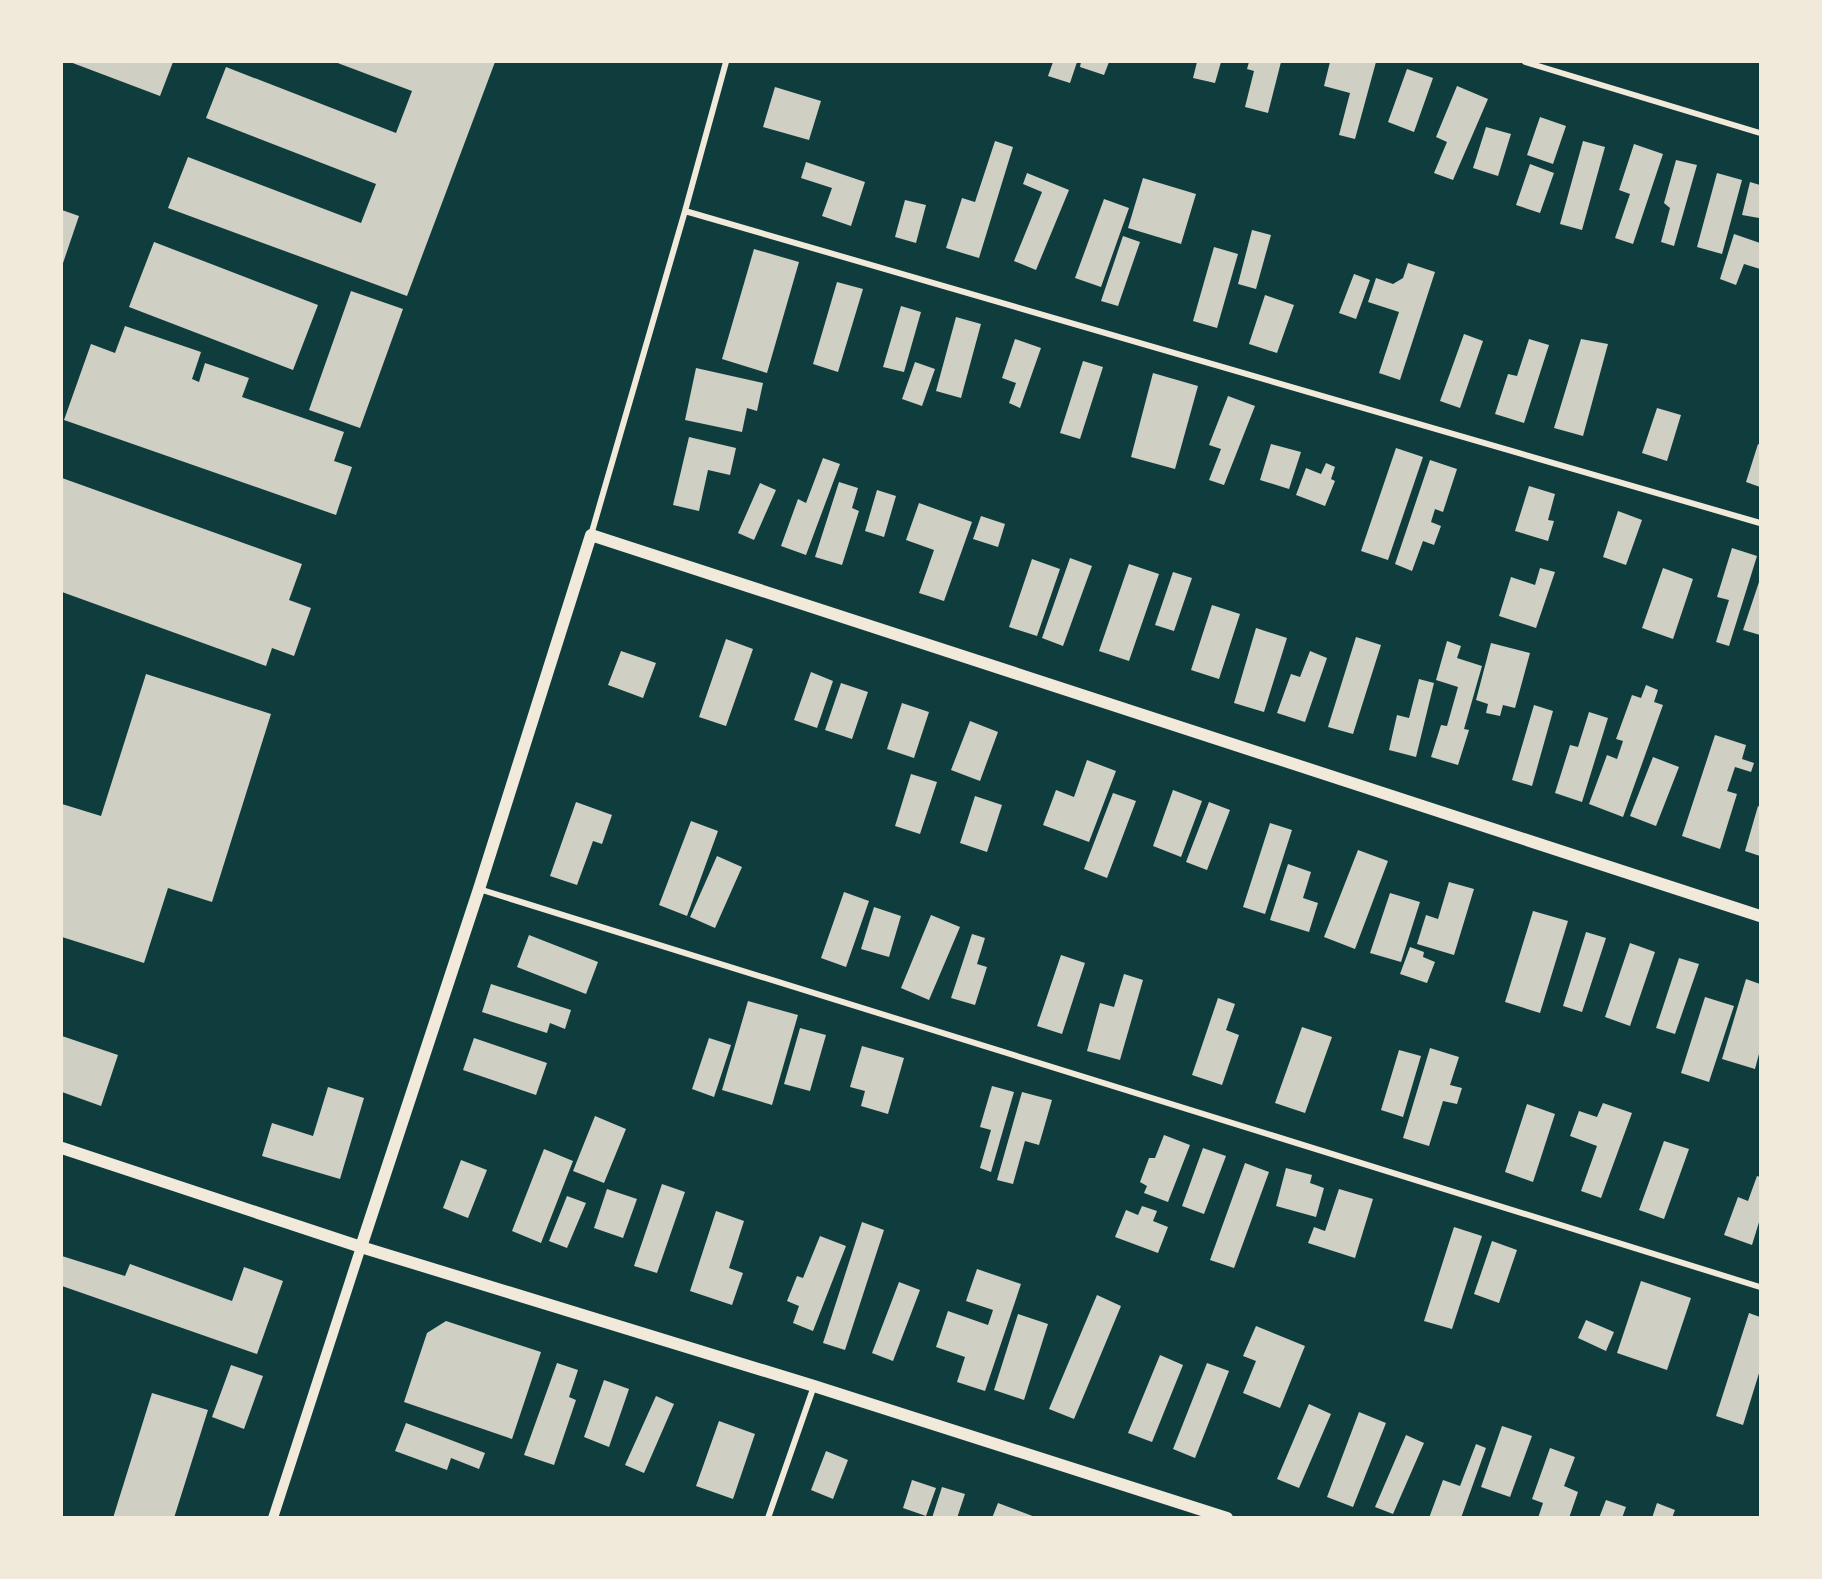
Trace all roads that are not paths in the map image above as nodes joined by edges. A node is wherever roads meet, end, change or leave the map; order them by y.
1 (726, 62) edge
2 (1525, 62) edge
3 (1761, 133) edge
4 (685, 211) junction
5 (1761, 524) edge
6 (591, 535) junction
7 (479, 890) junction
8 (1761, 916) edge
9 (62, 1148) edge
10 (361, 1247) junction
11 (1761, 1287) edge
12 (814, 1386) junction
13 (273, 1518) edge
14 (768, 1518) edge
15 (1227, 1518) edge

1 - 4 street
2 - 3 street
4 - 5 street
4 - 6 street
6 - 7 main road
6 - 8 main road
7 - 10 main road
7 - 11 street
9 - 10 main road
10 - 12 main road
10 - 13 street
12 - 14 street
12 - 15 main road

